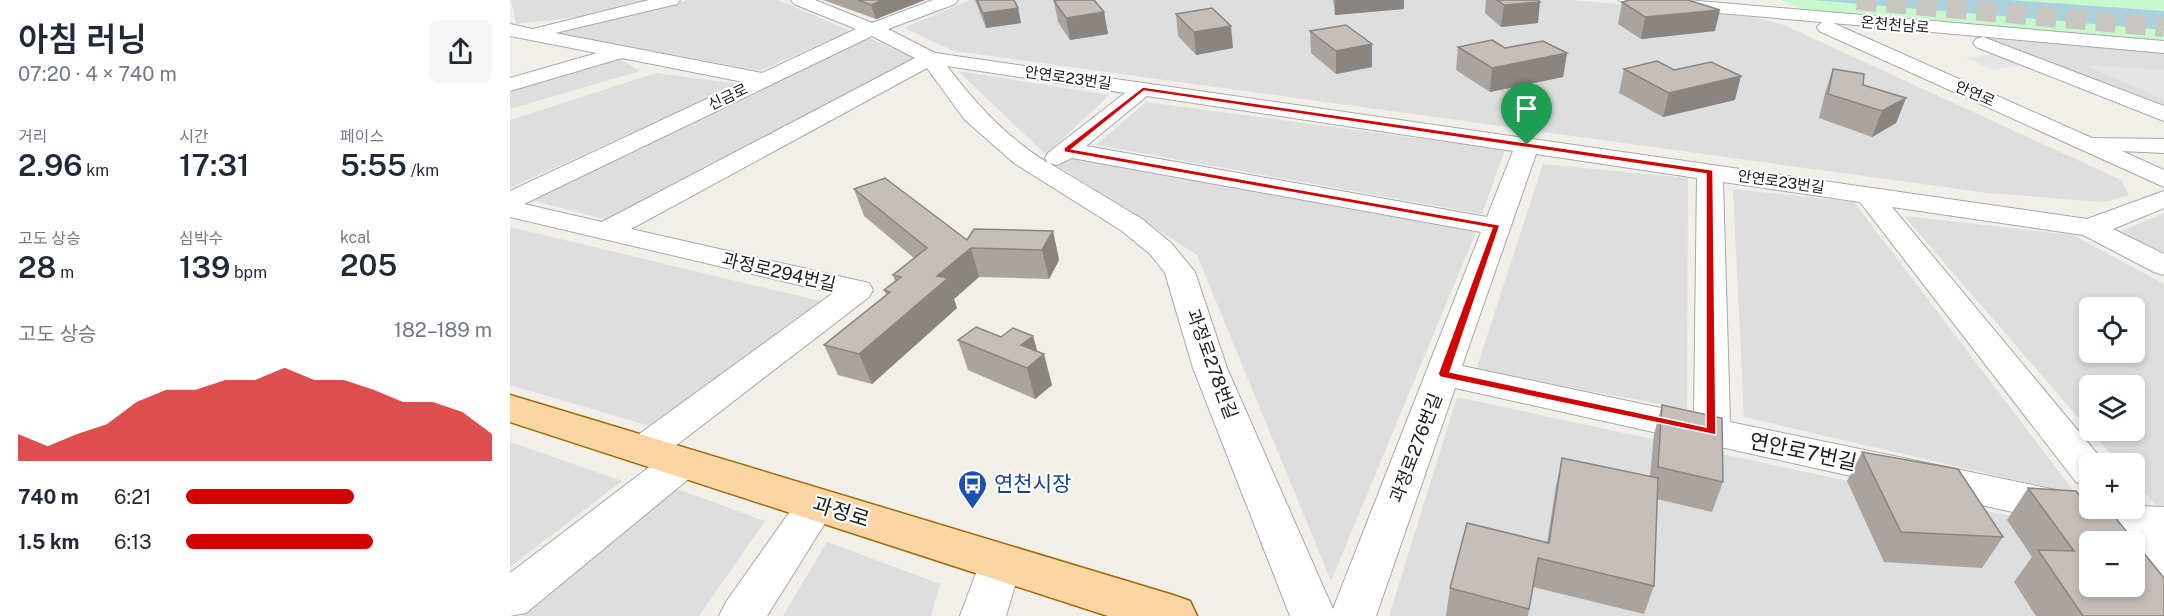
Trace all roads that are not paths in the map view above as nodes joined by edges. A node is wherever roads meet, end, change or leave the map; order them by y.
1 (671, 0) edge
2 (800, 0) edge
3 (949, 0) edge
4 (1627, 0) edge
5 (1766, 0) edge
6 (1795, 13) junction
7 (872, 29) junction
8 (510, 30) edge
9 (1951, 30) junction
10 (530, 34) junction
11 (2164, 48) edge
12 (622, 52) junction
13 (930, 58) junction
14 (765, 80) junction
15 (510, 85) edge
16 (1143, 89) junction
17 (2164, 114) edge
18 (2081, 142) junction
19 (1527, 145) junction
20 (2164, 146) edge
21 (1066, 150) junction
22 (1042, 170) junction
23 (1710, 172) junction
24 (2164, 179) edge
25 (1868, 195) junction
26 (2164, 199) edge
27 (510, 201) edge
28 (510, 209) edge
29 (1497, 227) junction
30 (2090, 228) junction
31 (606, 231) junction
32 (2164, 266) edge
33 (1444, 374) junction
34 (510, 408) edge
35 (1712, 432) junction
36 (644, 450) junction
37 (2079, 458) edge
38 (683, 462) junction
39 (817, 504) junction
40 (2079, 506) edge
41 (2138, 519) edge
42 (1000, 562) junction
43 (2164, 566) edge
44 (510, 599) edge
45 (742, 616) edge
46 (983, 616) edge
47 (1173, 616) edge
48 (1313, 616) edge
49 (1353, 616) edge

1 - 10 street
2 - 7 street, 과정로278번길
3 - 7 street, 신금로
4 - 6 street, 온천천남로
5 - 6 street, 안연로
6 - 9 street, 온천천남로
6 - 18 street, 안연로
7 - 13 street, 과정로278번길
7 - 14 street, 신금로
8 - 10 street
9 - 11 street, 온천천남로
9 - 17 street
10 - 12 street
12 - 14 street
12 - 15 street
13 - 16 street, 안연로23번길
13 - 22 street, 과정로278번길
13 - 31 street
14 - 27 street, 신금로
16 - 19 street, 안연로23번길
16 - 21 street
18 - 20 street
18 - 24 street, 안연로
19 - 23 street, 안연로23번길
19 - 29 street, 과정로276번길
21 - 22 street
21 - 29 street
22 - 48 street, 과정로278번길
23 - 25 street, 안연로23번길
23 - 35 street
25 - 30 street, 안연로23번길
25 - 37 street
26 - 30 street, 안연로23번길
28 - 31 street, 과정로294번길
29 - 33 street, 과정로276번길
30 - 32 street
31 - 36 street, 과정로294번길
33 - 35 street, 연안로7번길
33 - 49 street, 과정로276번길
34 - 36 main road, 과정로
35 - 40 street, 연안로7번길
36 - 38 main road, 과정로
38 - 39 main road, 과정로
38 - 44 street
39 - 42 main road, 과정로
39 - 45 street
41 - 43 street
42 - 46 street
42 - 47 main road, 과정로

